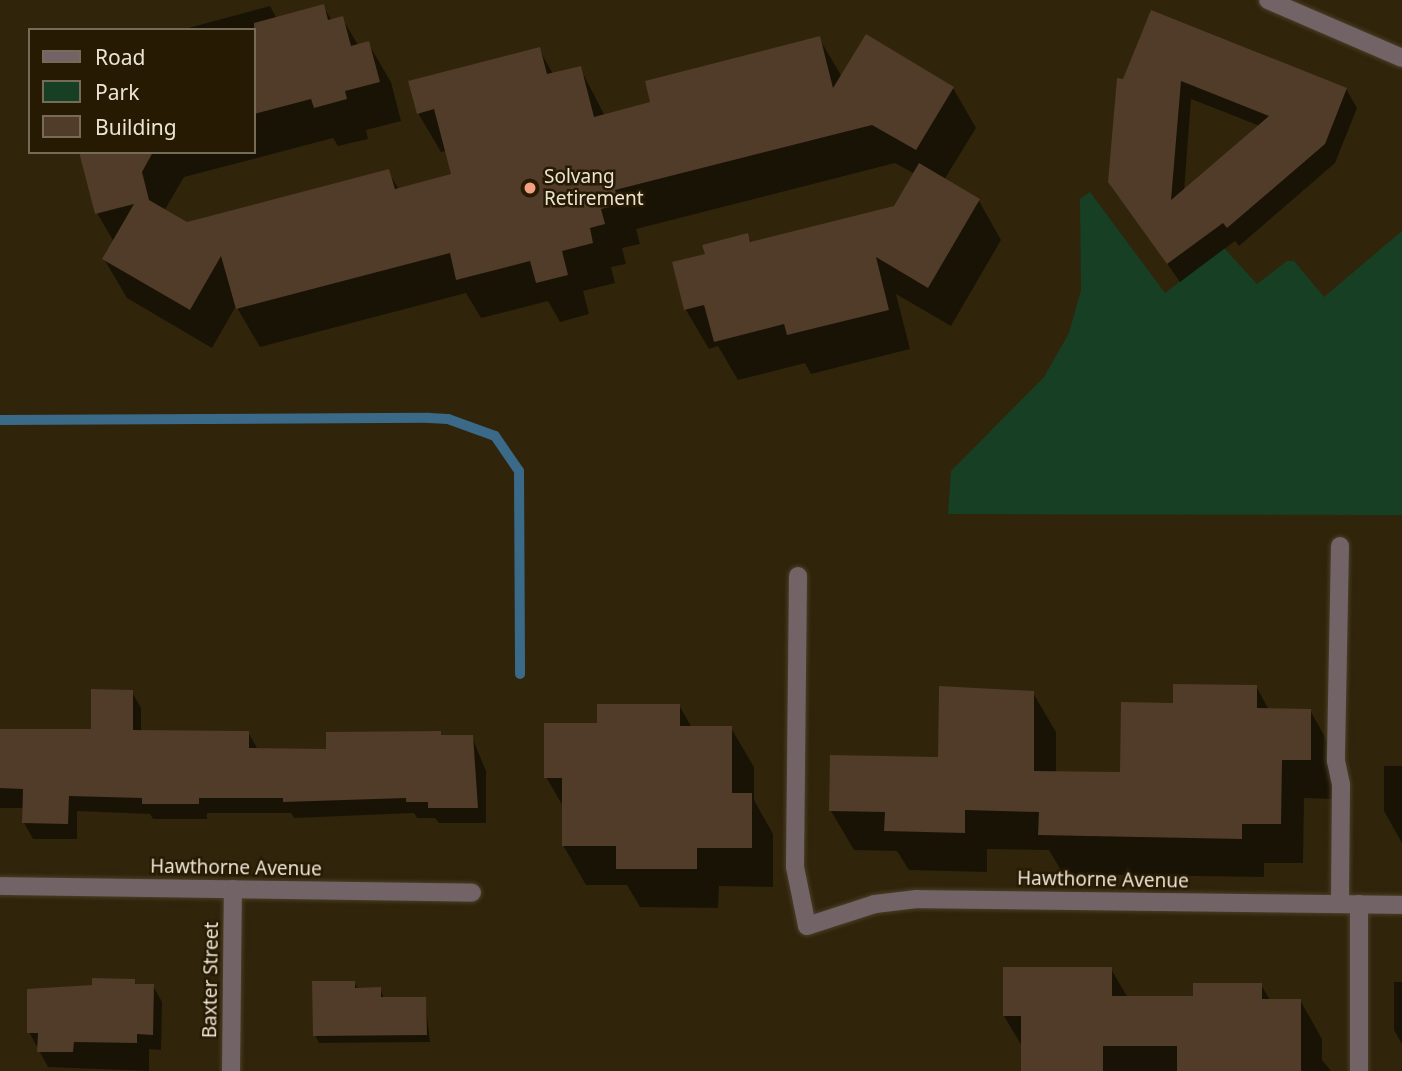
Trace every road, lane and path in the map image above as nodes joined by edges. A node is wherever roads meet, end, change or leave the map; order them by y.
1 (1268, 0) edge
2 (1402, 58) edge
3 (1340, 546) dead end
4 (797, 576) dead end
5 (0, 886) edge
6 (233, 890) junction
7 (472, 893) dead end
8 (1340, 904) junction
9 (1359, 904) junction
10 (1402, 905) edge
11 (231, 1071) edge
12 (1359, 1071) edge

1 - 2 street
3 - 8 street
4 - 8 street, Hawthorne Avenue
5 - 6 street, Hawthorne Avenue
6 - 7 street, Hawthorne Avenue
6 - 11 street, Baxter Street
8 - 9 street, Hawthorne Avenue
9 - 10 street, Hawthorne Avenue
9 - 12 street

